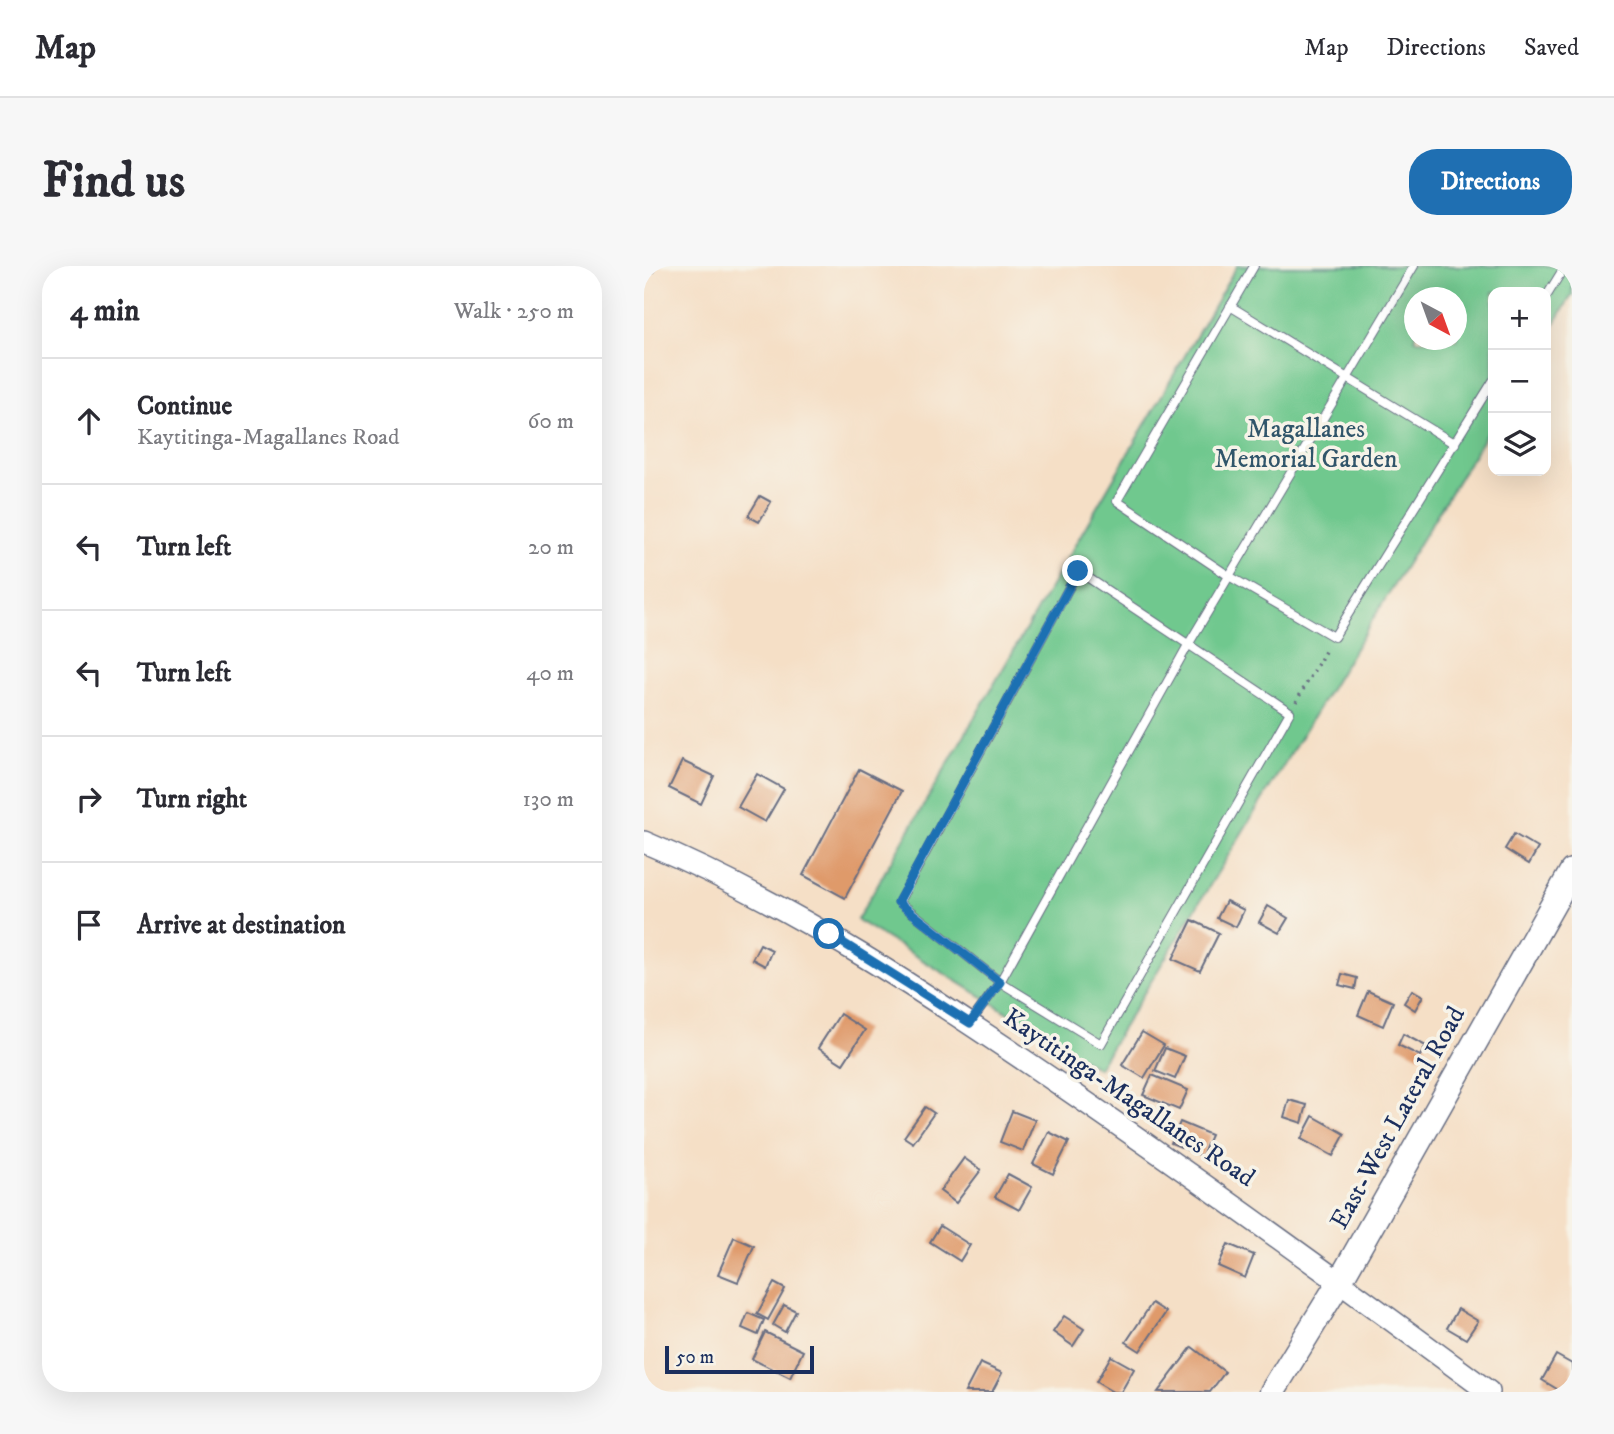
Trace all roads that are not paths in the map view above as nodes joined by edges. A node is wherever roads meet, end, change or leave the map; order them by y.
1 (1254, 266) edge
2 (1414, 266) edge
3 (1565, 266) edge
4 (1551, 289) edge
5 (1230, 306) junction
6 (1347, 378) junction
7 (1488, 390) edge
8 (1455, 443) junction
9 (1229, 576) junction
10 (1188, 645) junction
11 (644, 842) edge
12 (1572, 871) edge
13 (1000, 982) junction
14 (970, 1023) junction
15 (1340, 1281) junction
16 (1272, 1392) edge
17 (1489, 1392) edge

1 - 5 lane
2 - 6 lane
3 - 4 lane
5 - 6 lane
5 - 9 lane
6 - 8 lane
6 - 9 lane
7 - 8 lane
8 - 9 lane
9 - 10 lane
10 - 13 lane
10 - 13 lane
10 - 13 lane
11 - 14 main road, Kaytitinga-Magallanes Road
12 - 15 main road, East-West Lateral Road
13 - 14 lane
14 - 15 main road, Kaytitinga-Magallanes Road
15 - 16 main road, East-West Lateral Road
15 - 17 main road, Kaytitinga-Magallanes Road

